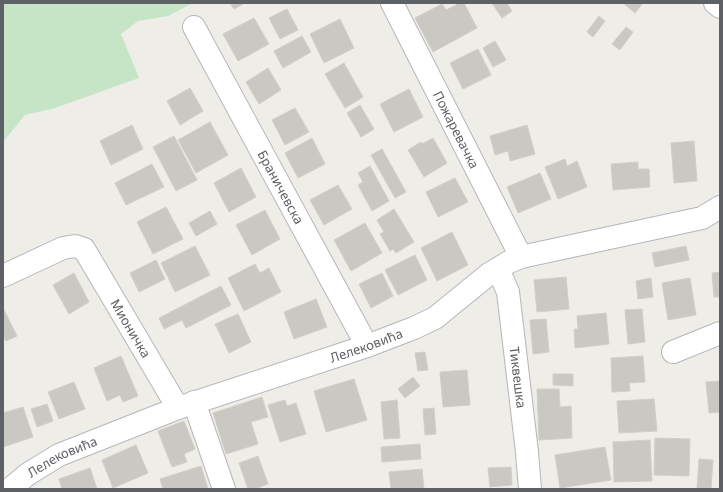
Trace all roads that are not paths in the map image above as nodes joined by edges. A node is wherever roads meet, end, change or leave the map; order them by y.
1 (392, 3) edge
2 (715, 3) edge
3 (720, 7) edge
4 (194, 27) dead end
5 (720, 207) edge
6 (521, 256) junction
7 (498, 268) junction
8 (3, 276) edge
9 (720, 333) edge
10 (367, 346) junction
11 (673, 352) dead end
12 (186, 405) junction
13 (10, 489) edge
14 (224, 489) edge
15 (530, 489) edge

1 - 6 street, Пожаревачка
2 - 3 street
4 - 10 street, Браничевска
5 - 6 street, Лелековића
6 - 7 street, Лелековића
7 - 10 street, Лелековића
7 - 15 street, Тиквешка
8 - 12 street, Мионичка
9 - 11 street
10 - 12 street, Лелековића
12 - 13 street, Лелековића
12 - 14 street, Мионичка

